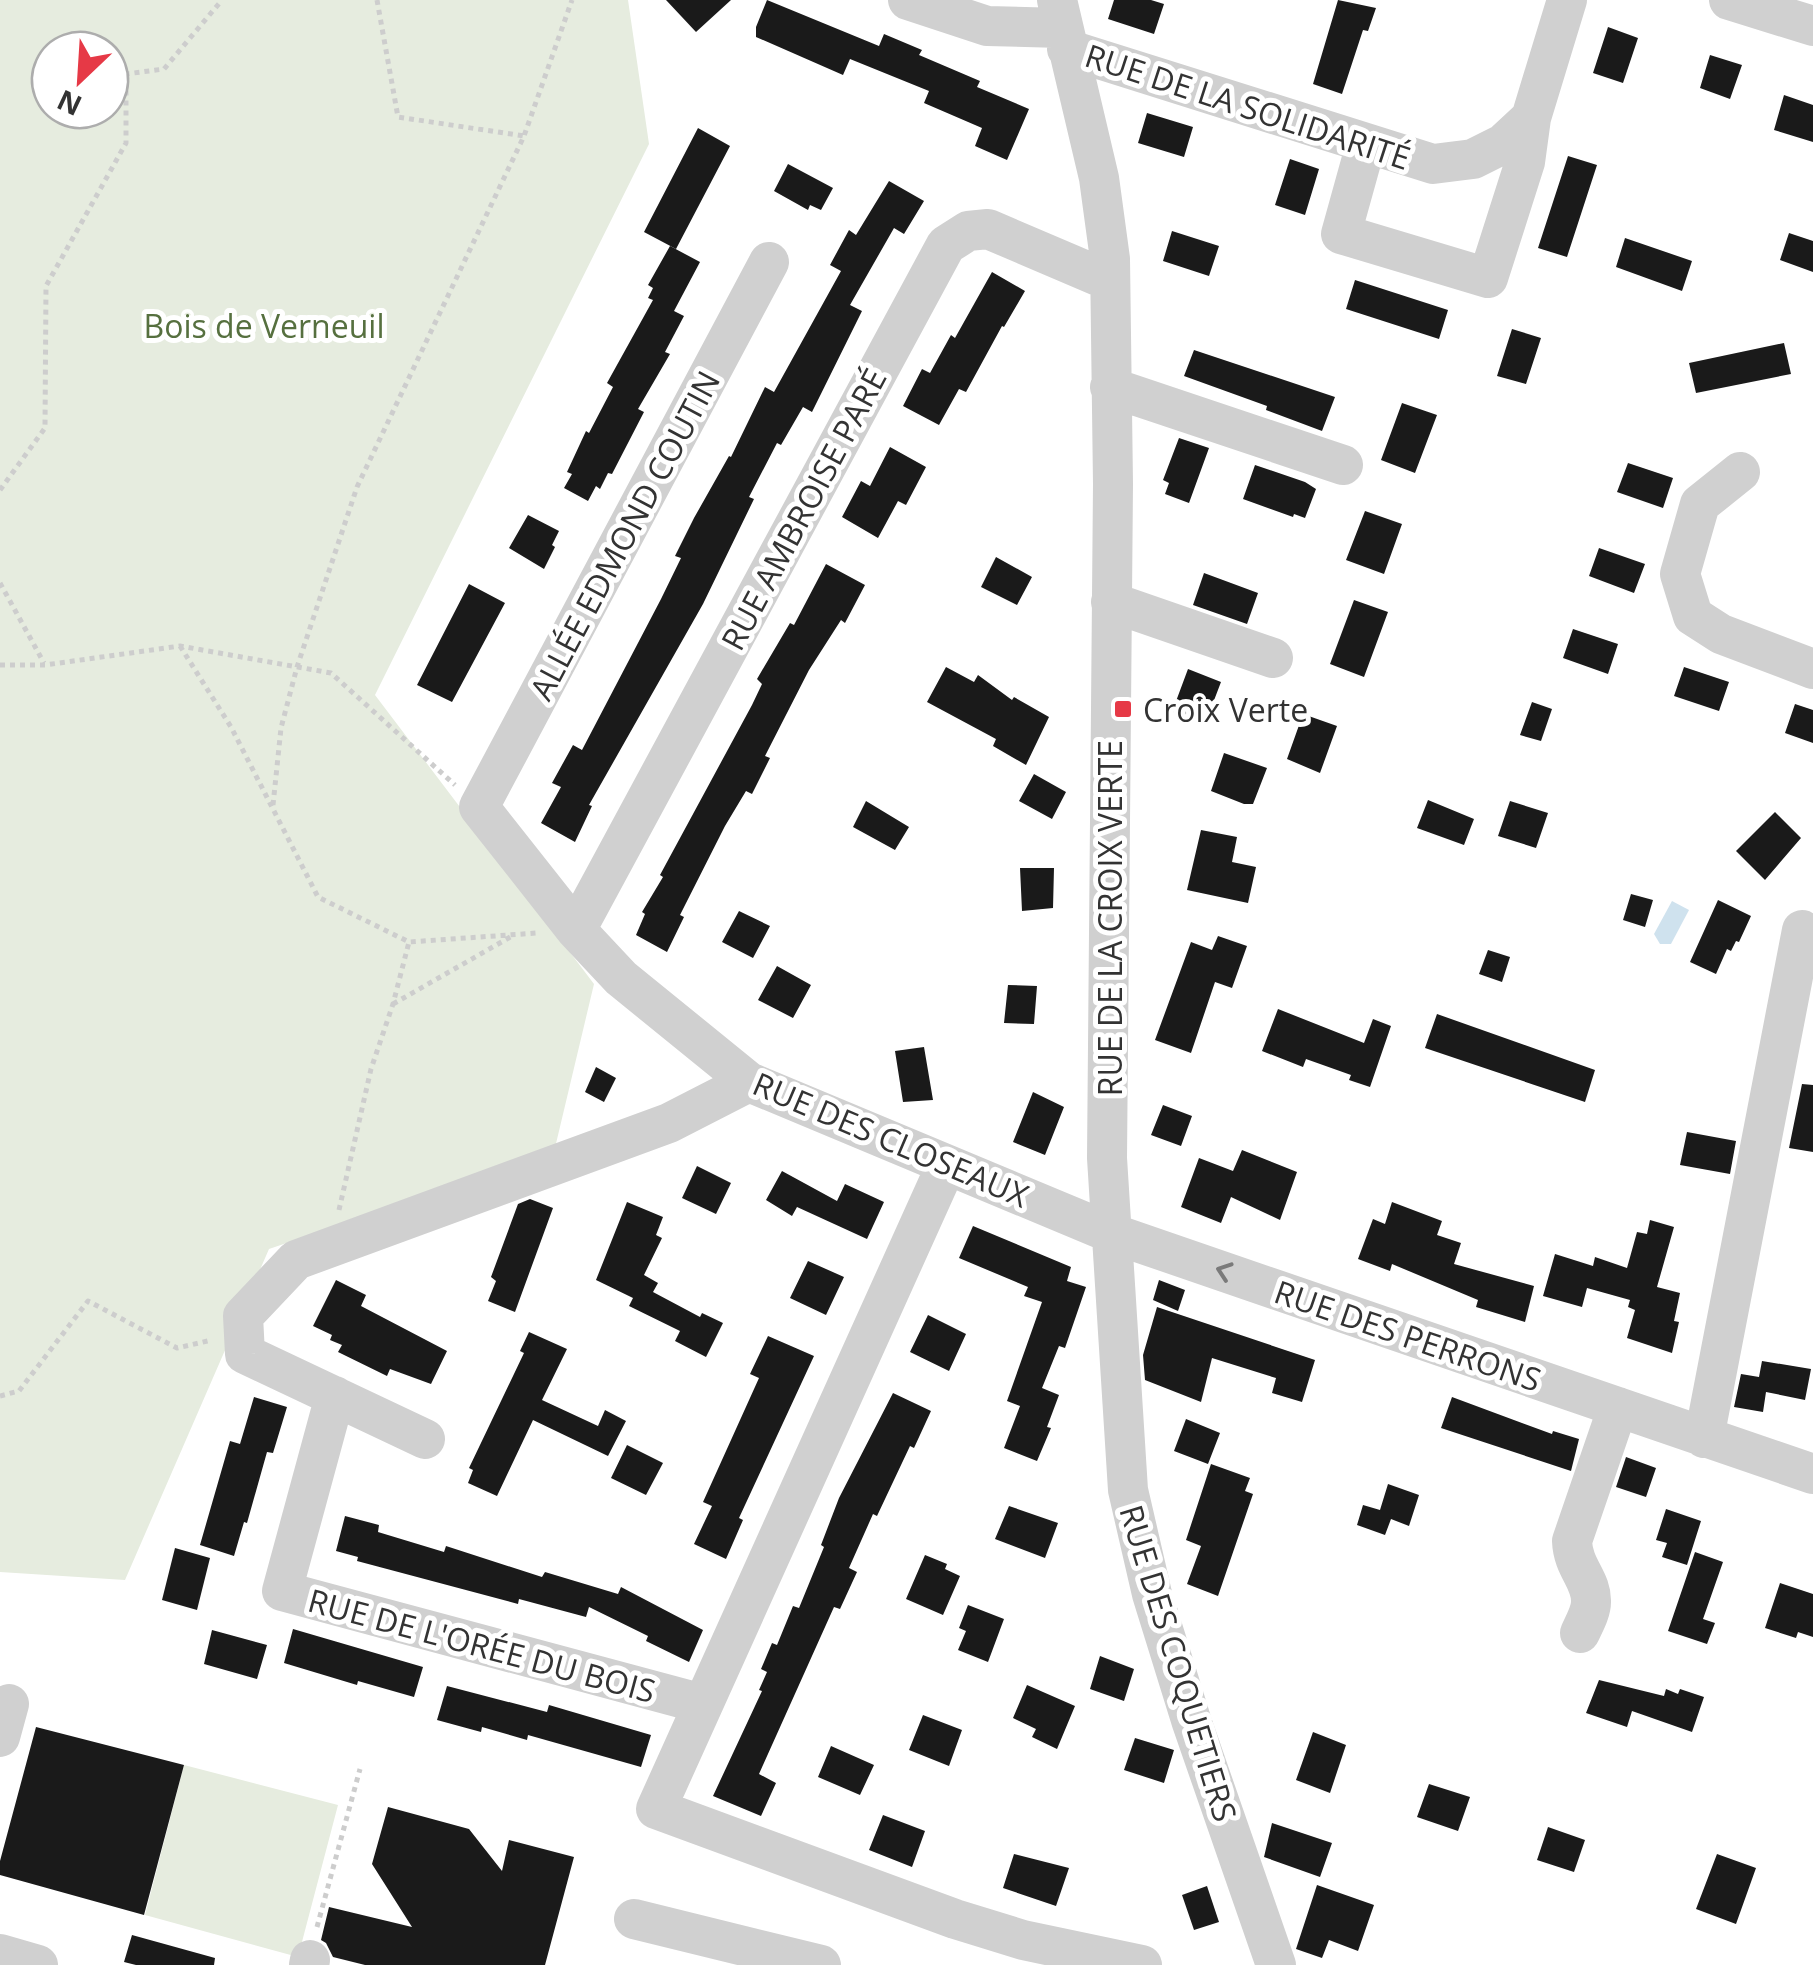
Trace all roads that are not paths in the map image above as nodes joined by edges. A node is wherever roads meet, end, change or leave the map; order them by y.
1 (908, 0) edge
2 (1568, 0) edge
3 (1729, 0) edge
4 (1062, 26) edge
5 (1813, 26) edge
6 (1531, 118) junction
7 (1366, 144) junction
8 (770, 262) dead end
9 (1110, 281) junction
10 (1110, 387) junction
11 (1342, 466) dead end
12 (1740, 472) dead end
13 (1111, 602) junction
14 (1272, 658) dead end
15 (1813, 669) edge
16 (479, 808) joint
17 (576, 930) junction
18 (1802, 930) dead end
19 (749, 1082) junction
20 (946, 1166) junction
21 (1111, 1233) junction
22 (335, 1396) junction
23 (1618, 1407) junction
24 (425, 1438) dead end
25 (1704, 1438) junction
26 (1813, 1474) edge
27 (1580, 1633) dead end
28 (704, 1704) junction
29 (634, 1919) dead end
30 (0, 1954) edge
31 (38, 1965) edge
32 (821, 1965) edge
33 (1142, 1965) edge
34 (1276, 1965) edge

1 - 4 street, RUE DE LA SOLIDARITÉ
2 - 6 street
3 - 5 street
4 - 7 street, RUE DE LA SOLIDARITÉ
4 - 9 street, RUE DE LA CROIX VERTE
6 - 7 street, RUE DE LA SOLIDARITÉ
6 - 7 street
8 - 16 street, ALLÉE EDMOND COUTIN
9 - 10 street, RUE DE LA CROIX VERTE
9 - 17 street, RUE AMBROISE PARÉ
10 - 11 street
10 - 13 street, RUE DE LA CROIX VERTE
12 - 15 street
13 - 14 street
13 - 21 street, RUE DE LA CROIX VERTE
16 - 17 street, RUE DES CLOSEAUX
17 - 19 street, RUE DES CLOSEAUX
18 - 25 street
19 - 20 street, RUE DES CLOSEAUX
19 - 22 street
20 - 21 street, RUE DES CLOSEAUX
20 - 28 street, RUE DE L'ORÉE DU BOIS
23 -> 21 street, RUE DES PERRONS
21 - 34 street, RUE DES COQUETIERS
22 - 24 street
22 - 28 street, RUE DE L'ORÉE DU BOIS
23 - 25 street, RUE DES PERRONS
23 - 27 street
25 - 26 street, RUE DES PERRONS
28 - 33 street, RUE DE L'ORÉE DU BOIS
29 - 32 street
30 - 31 street

